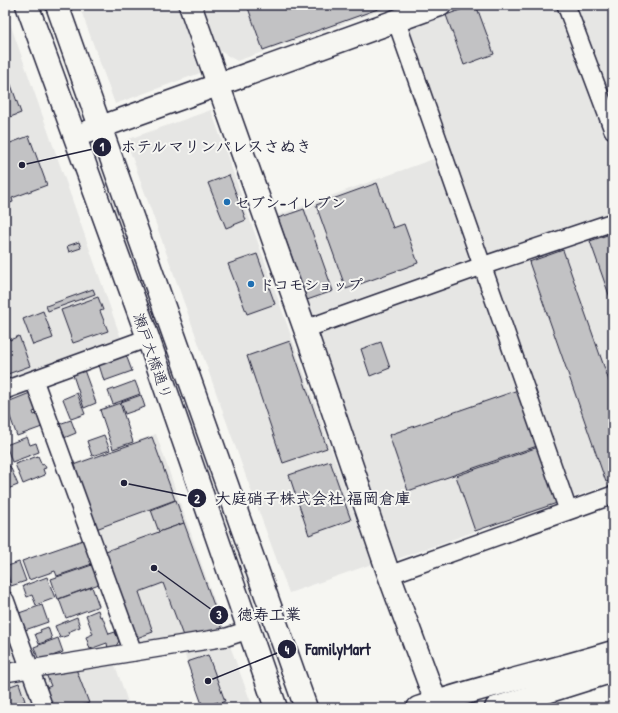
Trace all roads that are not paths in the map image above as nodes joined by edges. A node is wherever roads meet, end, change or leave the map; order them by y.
1 (27, 5) edge
2 (57, 5) edge
3 (190, 5) edge
4 (440, 5) edge
5 (566, 5) edge
6 (415, 9) edge
7 (396, 20) junction
8 (218, 84) junction
9 (100, 127) junction
10 (613, 130) edge
11 (74, 136) junction
12 (613, 222) edge
13 (482, 266) junction
14 (305, 329) junction
15 (148, 338) junction
16 (34, 380) junction
17 (5, 390) edge
18 (613, 495) edge
19 (568, 510) junction
20 (388, 574) junction
21 (5, 600) edge
22 (248, 630) junction
23 (133, 652) junction
24 (613, 652) edge
25 (30, 669) junction
26 (613, 672) edge
27 (5, 673) edge
28 (427, 705) edge
29 (44, 708) edge
30 (276, 708) edge
31 (306, 708) edge
32 (496, 708) edge

1 - 11 street, 瀬戸大橋通り
2 - 9 street, 瀬戸大橋通り
3 - 8 street
4 - 6 street
5 - 10 street
6 - 7 street
7 - 8 street
7 - 13 street
8 - 9 street
8 - 14 street
9 - 11 street
9 - 31 street, 瀬戸大橋通り
11 - 15 street, 瀬戸大橋通り
12 - 13 street
13 - 14 street
13 - 19 street
14 - 20 street
15 - 16 street
15 - 22 street, 瀬戸大橋通り
16 - 17 street
16 - 23 street
18 - 19 street
19 - 20 street
20 - 28 street
21 - 25 street
22 - 23 street
22 - 30 street, 瀬戸大橋通り
23 - 25 street
24 - 28 street
25 - 27 street
25 - 29 street
26 - 32 street

